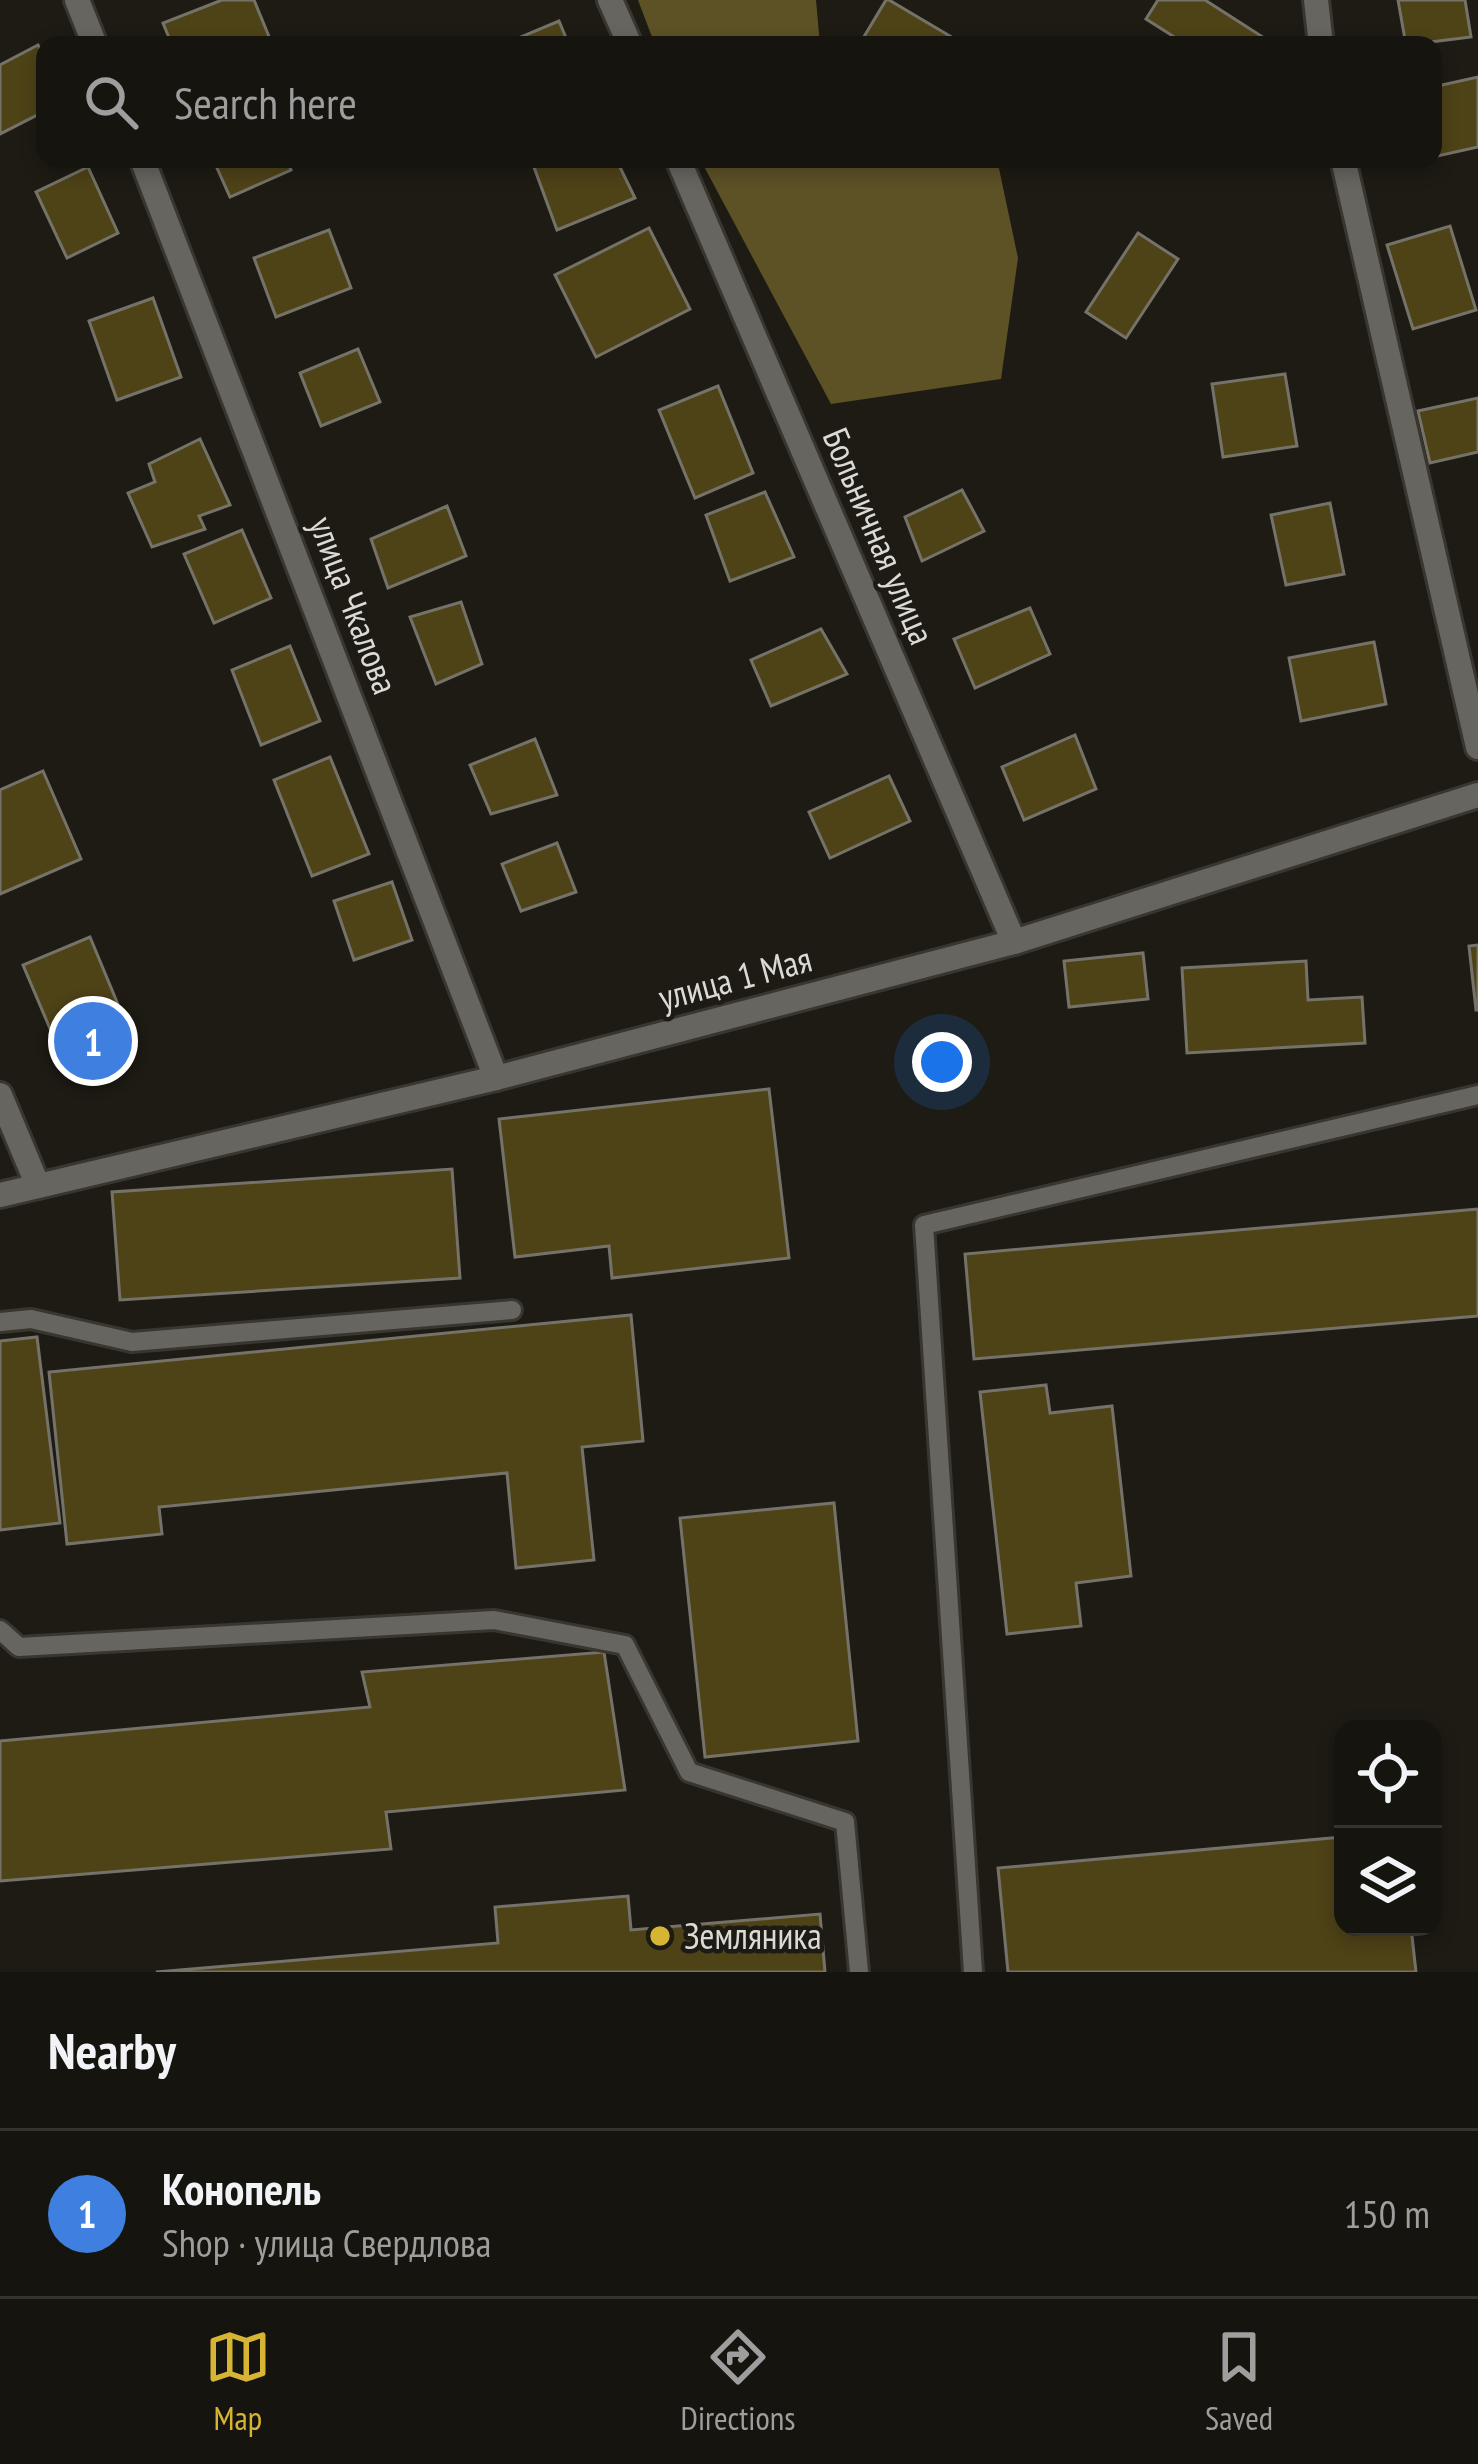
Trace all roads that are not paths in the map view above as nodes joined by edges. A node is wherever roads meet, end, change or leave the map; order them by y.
1 (77, 0) edge
2 (610, 0) edge
3 (1316, 0) edge
4 (91, 36) edge
5 (625, 36) edge
6 (1320, 36) edge
7 (145, 168) edge
8 (682, 168) edge
9 (1345, 168) edge
10 (1478, 747) edge
11 (1478, 796) edge
12 (1014, 942) junction
13 (496, 1078) junction
14 (0, 1095) edge
15 (1478, 1095) edge
16 (38, 1186) junction
17 (0, 1195) edge
18 (512, 1310) dead end
19 (0, 1322) edge
20 (0, 1630) edge
21 (859, 1972) edge
22 (973, 1972) edge

1 - 4 street
2 - 5 street
3 - 6 street
7 - 13 street, улица Чкалова
8 - 12 street, Больничная улица
9 - 10 street
11 - 12 street, улица 1 Мая
12 - 13 street, улица 1 Мая
13 - 16 street, улица 1 Мая
14 - 16 street
15 - 22 lane
16 - 17 street, улица 1 Мая
18 - 19 lane
20 - 21 lane

